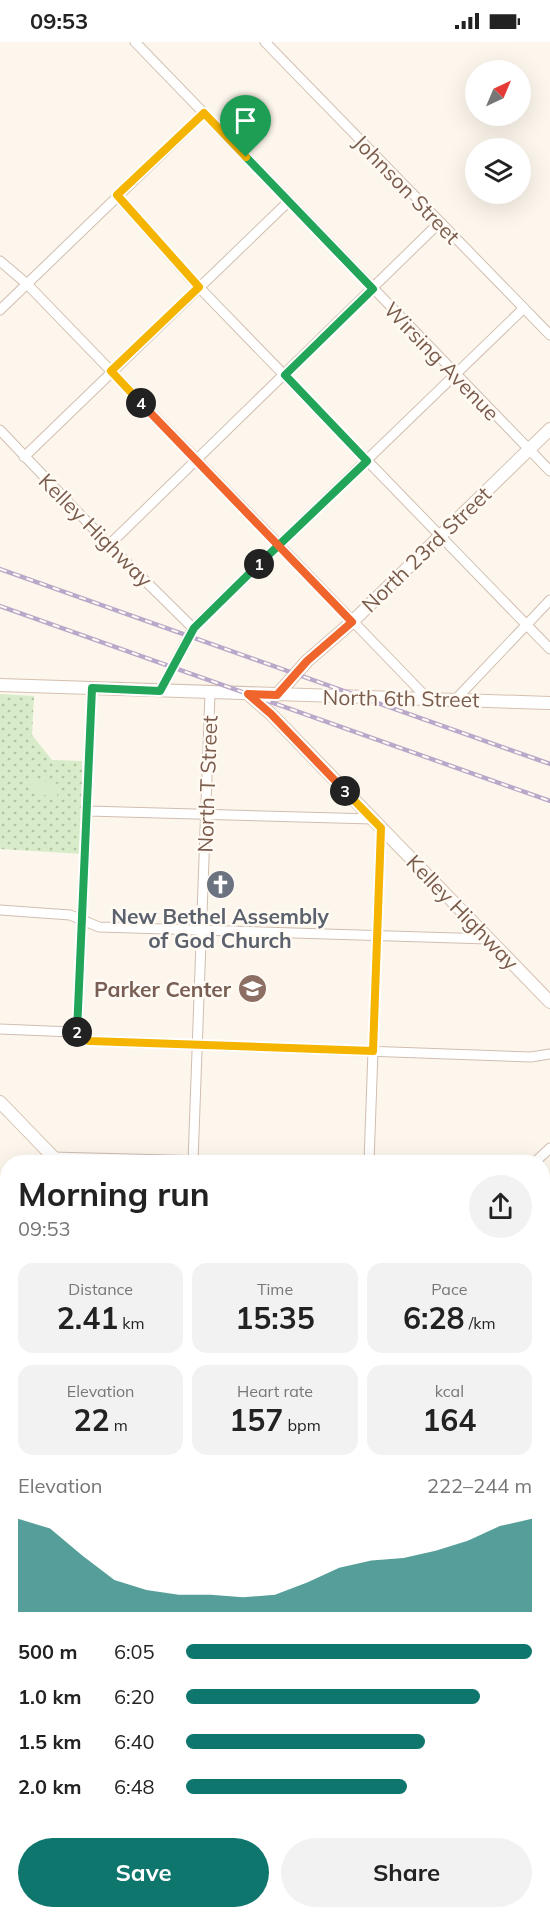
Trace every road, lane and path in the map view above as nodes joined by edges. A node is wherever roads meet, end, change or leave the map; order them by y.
1 (135, 42) edge
2 (265, 42) edge
3 (204, 113) junction
4 (117, 195) junction
5 (288, 201) junction
6 (439, 223) junction
7 (0, 261) edge
8 (27, 284) junction
9 (199, 287) junction
10 (373, 289) junction
11 (524, 308) junction
12 (0, 310) edge
13 (550, 335) edge
14 (111, 371) junction
15 (285, 375) junction
16 (456, 375) junction
17 (550, 429) edge
18 (0, 430) edge
19 (529, 450) junction
20 (24, 457) junction
21 (196, 460) junction
22 (367, 461) junction
23 (550, 471) edge
24 (440, 536) junction
25 (109, 545) junction
26 (279, 545) junction
27 (550, 600) edge
28 (352, 622) junction
29 (526, 624) junction
30 (191, 632) junction
31 (550, 649) edge
32 (0, 685) edge
33 (92, 688) junction
34 (160, 691) junction
35 (210, 693) junction
36 (248, 694) junction
37 (277, 695) junction
38 (427, 699) junction
39 (456, 699) junction
40 (550, 703) edge
41 (88, 811) junction
42 (206, 814) junction
43 (377, 824) junction
44 (0, 910) edge
45 (82, 919) junction
46 (202, 930) junction
47 (377, 937) junction
48 (488, 939) junction
49 (550, 1002) edge
50 (0, 1029) edge
51 (76, 1033) junction
52 (198, 1044) junction
53 (373, 1051) junction
54 (550, 1054) edge
55 (3, 1108) edge
56 (50, 1155) edge
57 (193, 1155) edge
58 (369, 1155) edge

1 - 3 street, Wirsing Avenue
2 - 6 street, Johnson Street
3 - 4 street
3 - 5 street, Wirsing Avenue
4 - 8 street
4 - 9 street
5 - 9 street
5 - 10 street, Wirsing Avenue
6 - 10 street
6 - 11 street, Johnson Street
7 - 8 street
8 - 12 street
8 - 14 street
9 - 14 street
9 - 15 street
10 - 15 street
10 - 16 street, Wirsing Avenue
11 - 13 street, Johnson Street
11 - 16 street
14 - 20 street
14 - 21 street
15 - 21 street
15 - 22 street
16 - 19 street, Wirsing Avenue
16 - 22 street
17 - 19 street, North 23rd Street
18 - 20 street, Kelley Highway
19 - 23 street, Wirsing Avenue
19 - 24 street, North 23rd Street
20 - 25 street, Kelley Highway
21 - 25 street
21 - 26 street
22 - 24 street
22 - 26 street
24 - 28 street, North 23rd Street
24 - 29 street
25 - 30 street, Kelley Highway
26 - 28 street
26 - 30 street
27 - 29 street
28 - 37 street, North 23rd Street
28 - 38 street
29 - 31 street
29 - 39 street
30 - 34 street
32 - 33 street, North 6th Street
33 - 34 street, North 6th Street
33 - 41 street
34 - 35 street, North 6th Street
35 - 36 street, North 6th Street
35 - 42 street, North T Street
36 - 37 street, North 6th Street
36 - 43 street, Kelley Highway
37 - 38 street, North 6th Street
38 - 39 street, North 6th Street
39 - 40 street, North 6th Street
41 - 42 street
41 - 45 street
42 - 43 street
42 - 46 street, North T Street
43 - 47 street
43 - 48 street, Kelley Highway
44 - 45 street
45 - 46 street
45 - 51 street
46 - 47 street
46 - 52 street, North T Street
47 - 48 street
47 - 53 street
48 - 49 street, Kelley Highway
50 - 51 street
51 - 52 street
52 - 53 street
52 - 57 street, North T Street
53 - 54 street
53 - 58 street
55 - 56 street

